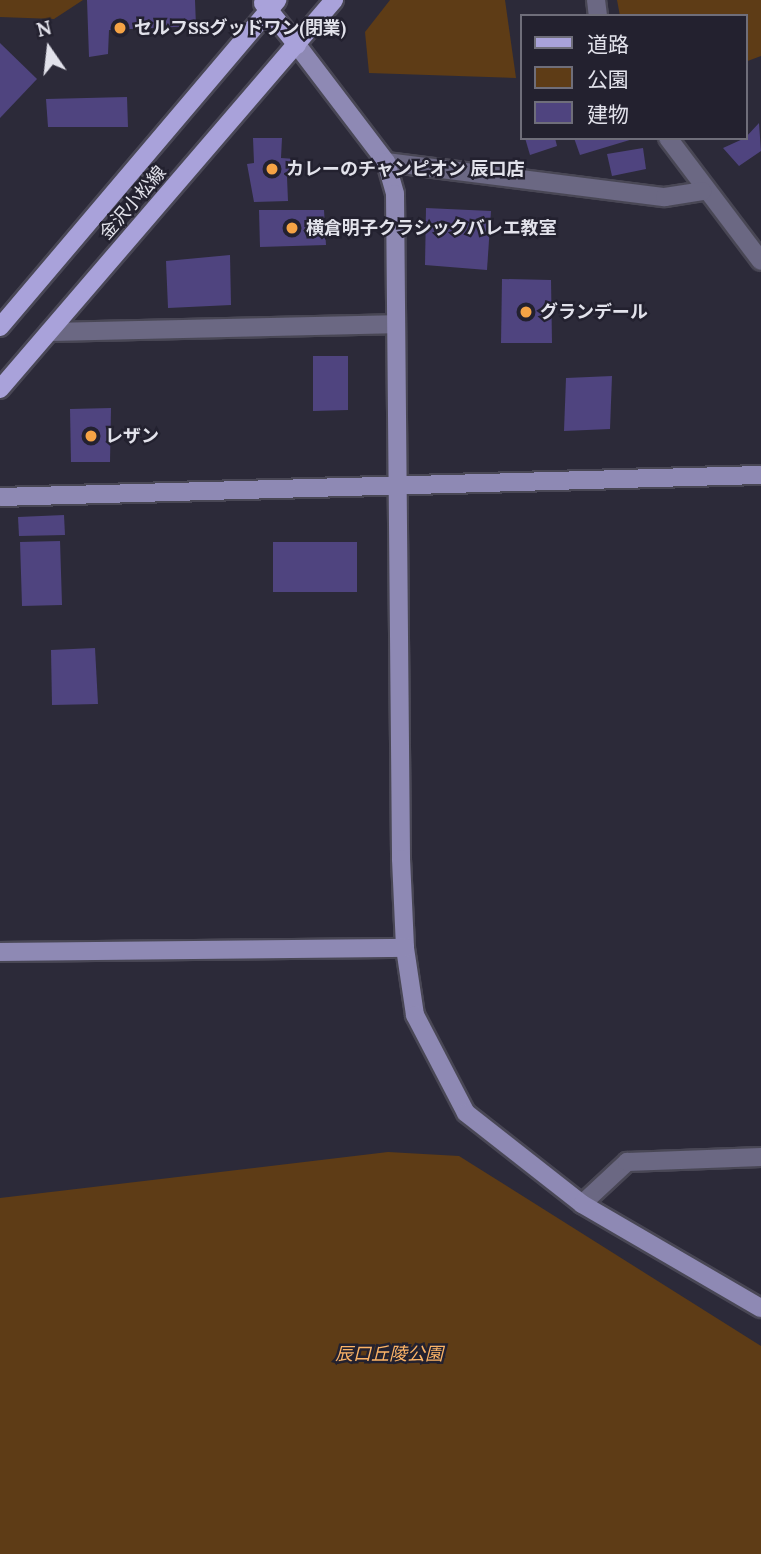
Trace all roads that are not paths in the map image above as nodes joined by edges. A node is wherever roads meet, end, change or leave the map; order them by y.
1 (334, 0) edge
2 (269, 3) edge
3 (297, 45) junction
4 (669, 140) edge
5 (386, 162) junction
6 (702, 191) junction
7 (761, 261) edge
8 (394, 324) junction
9 (0, 327) edge
10 (49, 332) junction
11 (0, 389) edge
12 (761, 475) edge
13 (397, 487) junction
14 (0, 497) edge
15 (405, 948) junction
16 (0, 952) edge
17 (761, 1157) edge
18 (582, 1203) junction
19 (761, 1308) edge

1 - 3 main road, 金沢小松線
2 - 3 main road, 金沢小松線
2 - 9 main road, 金沢小松線
3 - 5 street
3 - 10 main road, 金沢小松線
4 - 6 street
5 - 6 street
5 - 8 street
6 - 7 street
8 - 10 street
8 - 13 street
10 - 11 main road, 金沢小松線
12 - 13 street
13 - 14 street
13 - 15 street
15 - 16 street
15 - 18 street
17 - 18 street
18 - 19 street

